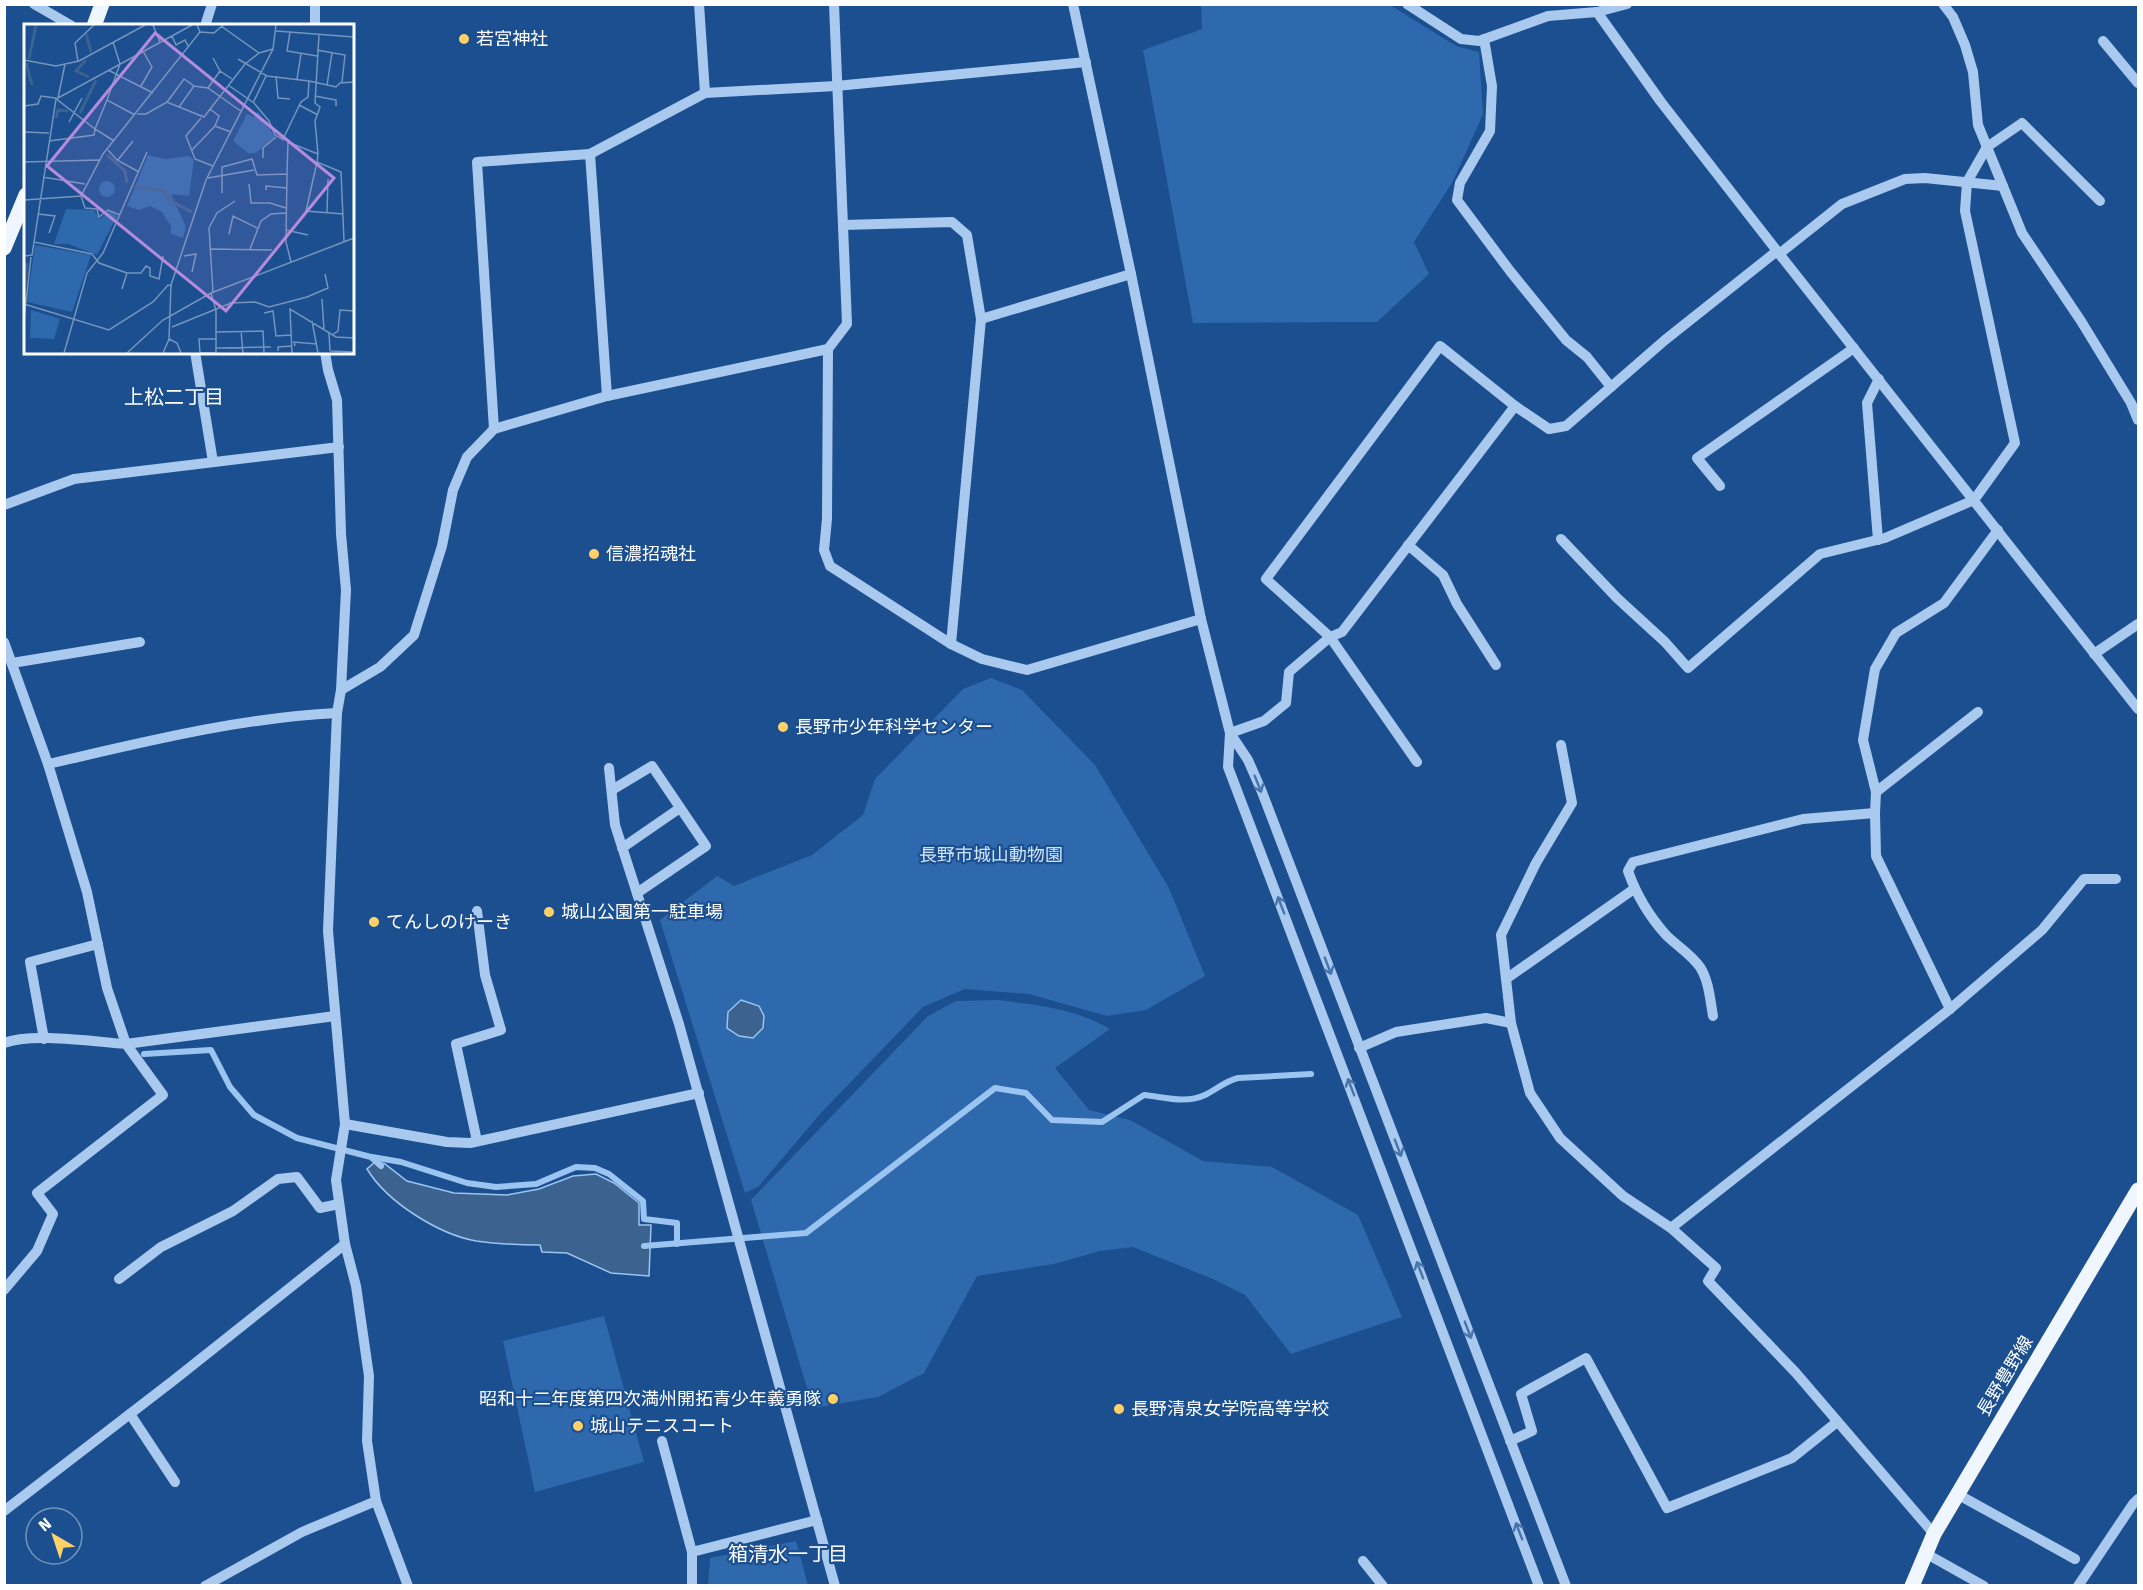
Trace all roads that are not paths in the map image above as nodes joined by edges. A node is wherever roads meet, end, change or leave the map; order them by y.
1 (34, 4) edge
2 (102, 4) edge
3 (212, 4) edge
4 (315, 4) edge
5 (699, 4) edge
6 (834, 4) edge
7 (1073, 4) edge
8 (1407, 4) edge
9 (1627, 4) edge
10 (1943, 4) edge
11 (1547, 10) edge
12 (1597, 12) junction
13 (69, 24) edge
14 (94, 24) edge
15 (206, 24) edge
16 (315, 24) edge
17 (1484, 39) junction
18 (2103, 41) dead end
19 (1086, 62) junction
20 (2139, 82) edge
21 (836, 86) junction
22 (705, 93) junction
23 (1987, 147) junction
24 (590, 154) junction
25 (1967, 182) junction
26 (2003, 186) junction
27 (2100, 201) dead end
28 (24, 203) edge
29 (843, 225) junction
30 (4, 248) edge
31 (1778, 252) junction
32 (1131, 274) junction
33 (981, 319) junction
34 (1854, 348) junction
35 (828, 349) junction
36 (195, 354) edge
37 (326, 354) edge
38 (1879, 379) junction
39 (1611, 387) junction
40 (608, 396) junction
41 (2135, 401) edge
42 (1515, 406) junction
43 (2139, 420) edge
44 (494, 429) junction
45 (339, 447) junction
46 (213, 462) junction
47 (1720, 486) dead end
48 (1974, 500) junction
49 (4, 505) edge
50 (1998, 530) junction
51 (1561, 539) dead end
52 (1878, 540) junction
53 (1408, 545) junction
54 (1201, 619) junction
55 (2139, 624) edge
56 (1330, 637) junction
57 (4, 642) edge
58 (140, 642) dead end
59 (951, 644) junction
60 (2094, 654) junction
61 (12, 663) junction
62 (1496, 664) dead end
63 (341, 690) junction
64 (2139, 709) edge
65 (1978, 712) dead end
66 (337, 713) junction
67 (1230, 733) junction
68 (1561, 745) dead end
69 (1417, 762) dead end
70 (48, 764) junction
71 (609, 768) dead end
72 (612, 790) junction
73 (1876, 792) junction
74 (680, 808) junction
75 (1875, 813) junction
76 (622, 848) junction
77 (2116, 879) dead end
78 (1634, 889) junction
79 (637, 893) junction
80 (477, 911) dead end
81 (98, 944) junction
82 (1506, 979) junction
83 (1950, 1009) junction
84 (335, 1016) junction
85 (1713, 1016) dead end
86 (1511, 1023) junction
87 (44, 1039) junction
88 (4, 1043) edge
89 (126, 1044) junction
90 (1359, 1048) junction
91 (699, 1093) junction
92 (345, 1124) junction
93 (477, 1141) junction
94 (2138, 1191) edge
95 (339, 1204) junction
96 (1671, 1228) junction
97 (345, 1244) junction
98 (119, 1279) dead end
99 (4, 1290) edge
100 (130, 1414) junction
101 (1837, 1422) junction
102 (662, 1441) dead end
103 (1510, 1441) junction
104 (175, 1482) dead end
105 (1958, 1494) junction
106 (2139, 1499) edge
107 (376, 1501) junction
108 (4, 1511) edge
109 (817, 1520) junction
110 (1934, 1534) junction
111 (692, 1552) junction
112 (1924, 1553) junction
113 (2075, 1559) dead end
114 (1363, 1561) dead end
115 (205, 1586) edge
116 (408, 1586) edge
117 (692, 1586) edge
118 (835, 1586) edge
119 (1383, 1586) edge
120 (1539, 1586) edge
121 (1566, 1586) edge
122 (1912, 1586) edge
123 (1984, 1586) edge
124 (2078, 1586) edge

1 - 13 street
2 - 14 main road
3 - 15 street
4 - 16 street
5 - 22 street
6 - 21 street
7 - 19 street
8 - 17 street
9 - 12 street
10 - 23 street
11 - 12 street
11 - 17 street
12 - 31 street
17 - 39 street
18 - 20 street
19 - 21 street
19 - 32 street
21 - 22 street
21 - 29 street
22 - 24 street
23 - 25 street
23 - 26 street
23 - 27 street
24 - 40 street
24 - 44 street
25 - 26 street
25 - 31 street
25 - 48 street
26 - 41 street
28 - 30 main road
29 - 33 street
29 - 35 street
31 - 34 street
31 - 39 street
32 - 33 street
32 - 54 street
33 - 59 street
34 - 38 street
34 - 47 street
35 - 40 street
35 - 59 street
36 - 46 street
37 - 45 street
38 - 48 street
38 - 52 street
39 - 42 street
40 - 44 street
41 - 43 street
42 - 53 street
42 - 56 street
44 - 63 street
45 - 46 street
45 - 63 street
46 - 49 street
48 - 50 street
48 - 52 street
50 - 60 street
50 - 73 street
51 - 52 street
53 - 56 street
53 - 62 street
54 - 59 street
54 - 67 street
55 - 60 street
56 - 67 street
56 - 69 street
57 - 61 street
58 - 61 street
60 - 64 street
61 - 70 street
63 - 66 street
65 - 73 street
66 - 70 street
66 - 84 street
67 -> 90 street
120 -> 67 street
68 - 82 street
70 - 81 street
71 - 72 street
72 - 74 street
72 - 76 street
73 - 75 street
74 - 76 street
74 - 79 street
75 - 78 street
75 - 83 street
76 - 79 street
77 - 83 street
78 - 82 street
78 - 85 street
79 - 91 street
80 - 93 street
81 - 87 street
81 - 89 street
82 - 86 street
83 - 96 street
84 - 89 street
84 - 92 street
86 - 90 street
86 - 96 street
87 - 88 street
87 - 89 street
89 - 99 street
90 -> 103 street
91 - 93 street
91 - 109 street
92 - 93 street
92 - 95 street
94 - 105 main road, 長野豊野線
95 - 97 street
95 - 98 street
96 - 101 street
97 - 100 street
97 - 107 street
100 - 104 street
100 - 108 street
101 - 103 street
101 - 110 street
102 - 111 street
103 - 121 street
105 - 110 main road, 長野豊野線
105 - 113 street
106 - 124 street
107 - 115 street
107 - 116 street
109 - 111 street
109 - 118 street
110 - 112 main road, 長野豊野線
111 - 117 street
112 - 122 main road, 長野豊野線
112 - 123 street
114 - 119 street

